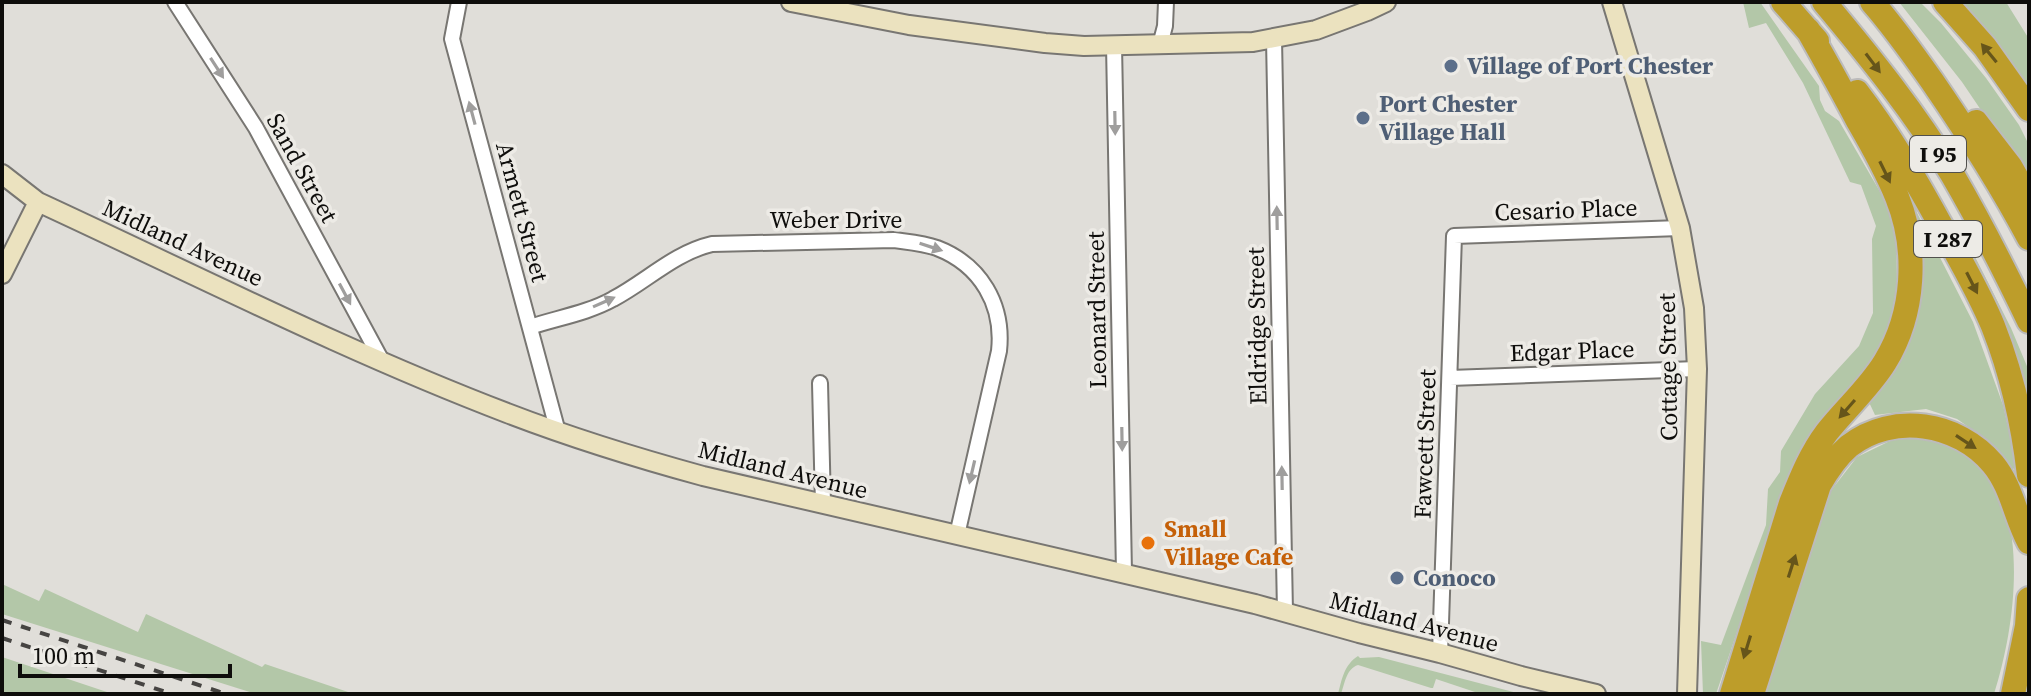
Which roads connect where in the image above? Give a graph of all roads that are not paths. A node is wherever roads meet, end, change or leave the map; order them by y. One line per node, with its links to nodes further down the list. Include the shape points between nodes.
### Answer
1 (175, 2): 26 (street, Sand Street, one-way to 26, via 256,128)
2 (459, 2): 25 (street, Armett Street, one-way to 2, via 452,39)
3 (791, 2): 13 (street, via 928,28 1045,43)
4 (1166, 2): 14 (street)
5 (1386, 2): 12 (street, via 1316,30)
6 (1612, 2): 20 (street, Cottage Street)
7 (1783, 2): 11 (highway, I 287)
8 (1824, 2): 24 (highway, I 95, one-way to 24, via 1951,173)
9 (1872, 2): 15 (highway, I 95)
10 (1945, 2): 16 (highway, one-way to 10)
11 (1808, 30): 31 (highway, I 287, one-way to 31, via 1893,142 1982,302 2013,385); 41 (highway, one-way to 41, via 1898,198 1908,237 1908,295 1899,334 1884,364 1826,433 1800,481)
12 (1274, 39): 14 (street); 37 (street, Eldridge Street, one-way to 12)
13 (1114, 45): 14 (street); 35 (street, Leonard Street, one-way to 35)
14 (1160, 45)
15 (1915, 58): 18 (highway, via 1988,136); 22 (highway, I 95, via 2006,193)
16 (2029, 109)
17 (2, 174): 19 (street, Midland Avenue)
18 (2029, 199)
19 (38, 202): 23 (street); 26 (street, Midland Avenue)
20 (1680, 228): 21 (street, Cesario Place); 27 (street, Cottage Street, via 1694,308)
21 (1454, 236): 28 (street, Fawcett Street)
22 (2029, 238)
23 (2, 274)
24 (2029, 321)
25 (530, 327): 30 (street, Armett Street); 33 (street, Weber Drive, one-way to 33, via 613,299 681,255 712,244 894,240 951,255 986,287 1001,335)
26 (382, 361): 30 (street, Midland Avenue)
27 (1697, 369): 28 (street, Edgar Place); 40 (street, Cottage Street)
28 (1450, 378): 38 (street, Fawcett Street)
29 (820, 383): 32 (street)
30 (558, 432): 32 (street, Midland Avenue)
31 (2029, 475)
32 (823, 505): 33 (street, Midland Avenue)
33 (957, 535): 35 (street, Midland Avenue)
34 (2029, 542): 42 (highway, one-way to 34, via 1819,485 1849,446 1905,425 1955,434 1982,453 2001,476)
35 (1124, 573): 37 (street, Midland Avenue)
36 (2029, 599): 43 (highway)
37 (1285, 612): 38 (street, Midland Avenue)
38 (1440, 653): 39 (street, Midland Avenue)
39 (1596, 694)
40 (1687, 694)
41 (1732, 694)
42 (1752, 694)
43 (2013, 694)

